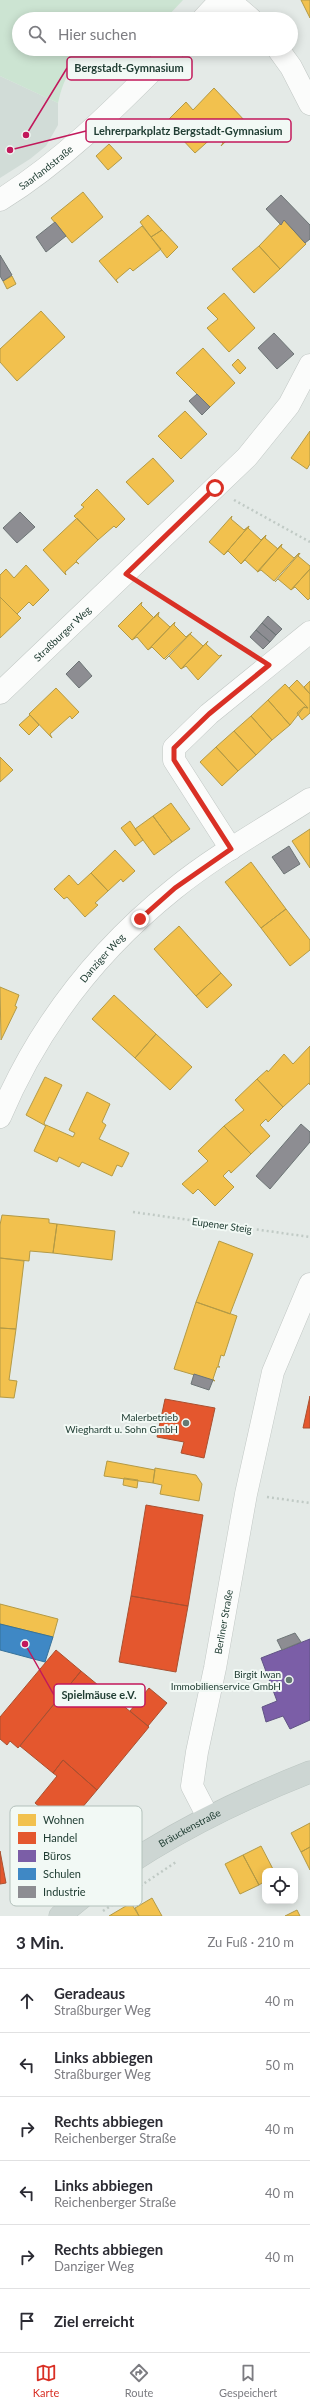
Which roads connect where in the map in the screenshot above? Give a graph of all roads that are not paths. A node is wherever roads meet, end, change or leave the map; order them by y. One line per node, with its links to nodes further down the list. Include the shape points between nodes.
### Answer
1 (210, 12): 2 (street, via 223,2)
2 (243, 12)
3 (167, 56): 6 (street, Saarlandstraße, via 109,114 59,158 25,185)
4 (283, 56): 5 (street)
5 (310, 104)
6 (0, 200)
7 (310, 365): 9 (street, Straßburger Weg, via 289,405 269,432 215,488)
8 (310, 632): 11 (street, via 209,714 174,748 174,760)
9 (0, 693)
10 (310, 799): 11 (street, Danziger Weg)
11 (231, 849): 12 (street, Danziger Weg, via 175,888 106,951 48,1026 26,1062)
12 (0, 1117)
13 (310, 1284): 15 (street, Berliner Straße, via 273,1372 246,1494 216,1668 192,1786)
14 (310, 1772): 15 (main road, Bräuckenstraße)
15 (208, 1817): 16 (main road, Bräuckenstraße)
16 (142, 1857)
17 (71, 1906): 18 (main road, Bräuckenstraße)
18 (60, 1916)

